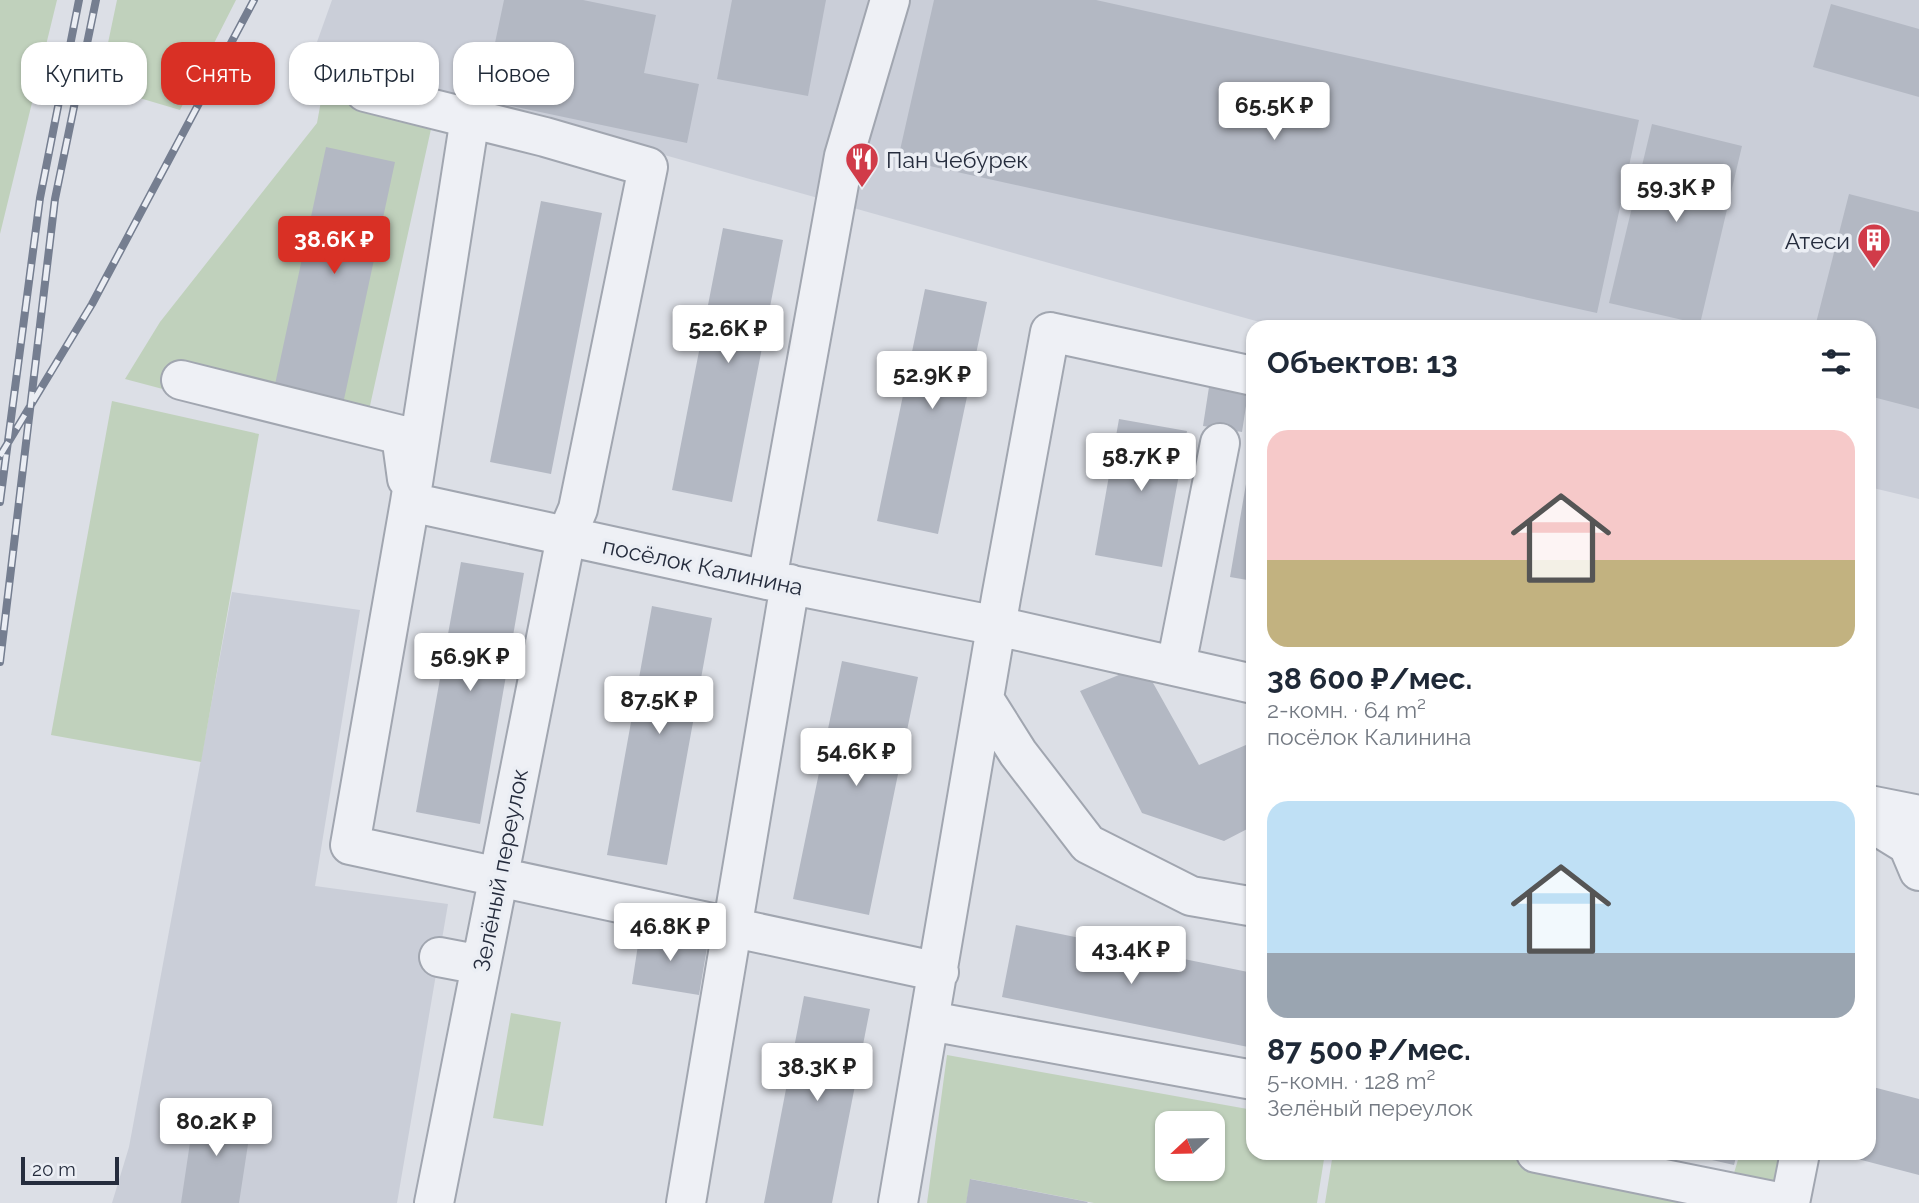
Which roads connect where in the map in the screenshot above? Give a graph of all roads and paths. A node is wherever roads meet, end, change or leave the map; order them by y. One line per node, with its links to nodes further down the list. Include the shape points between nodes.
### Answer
1 (890, 0): 9 (street, via 844,156)
2 (418, 105): 3 (street)
3 (470, 118): 7 (street); 8 (street, Зелёный переулок, via 648,167 578,509)
4 (1246, 374): 10 (street, via 1050,332)
5 (181, 380): 7 (street, via 401,435)
6 (1220, 443): 11 (street)
7 (410, 502): 8 (street, посёлок Калинина); 18 (street, via 350,845)
8 (566, 537): 9 (street, посёлок Калинина); 18 (street, Зелёный переулок)
9 (779, 582): 10 (street, посёлок Калинина); 20 (street)
10 (997, 626): 11 (street, посёлок Калинина); 13 (street)
11 (1176, 666): 12 (street, посёлок Калинина)
12 (1246, 682)
13 (984, 699): 19 (street, via 1018,753 1088,844 1191,896); 23 (street)
14 (1876, 806): 15 (street)
15 (1919, 815)
16 (1876, 825): 17 (street, via 1909,845)
17 (1919, 871)
18 (499, 878): 20 (street); 22 (street, Зелёный переулок)
19 (1246, 905)
20 (732, 928): 23 (street); 30 (street)
21 (439, 957): 22 (street)
22 (481, 965): 29 (street, Зелёный переулок)
23 (939, 972): 24 (street)
24 (930, 1021): 25 (street); 31 (street)
25 (1246, 1079)
26 (1565, 1160): 28 (street)
27 (1799, 1160): 33 (street)
28 (1717, 1197): 32 (street)
29 (434, 1203)
30 (686, 1203)
31 (898, 1203)
32 (1783, 1203)
33 (1790, 1203)

